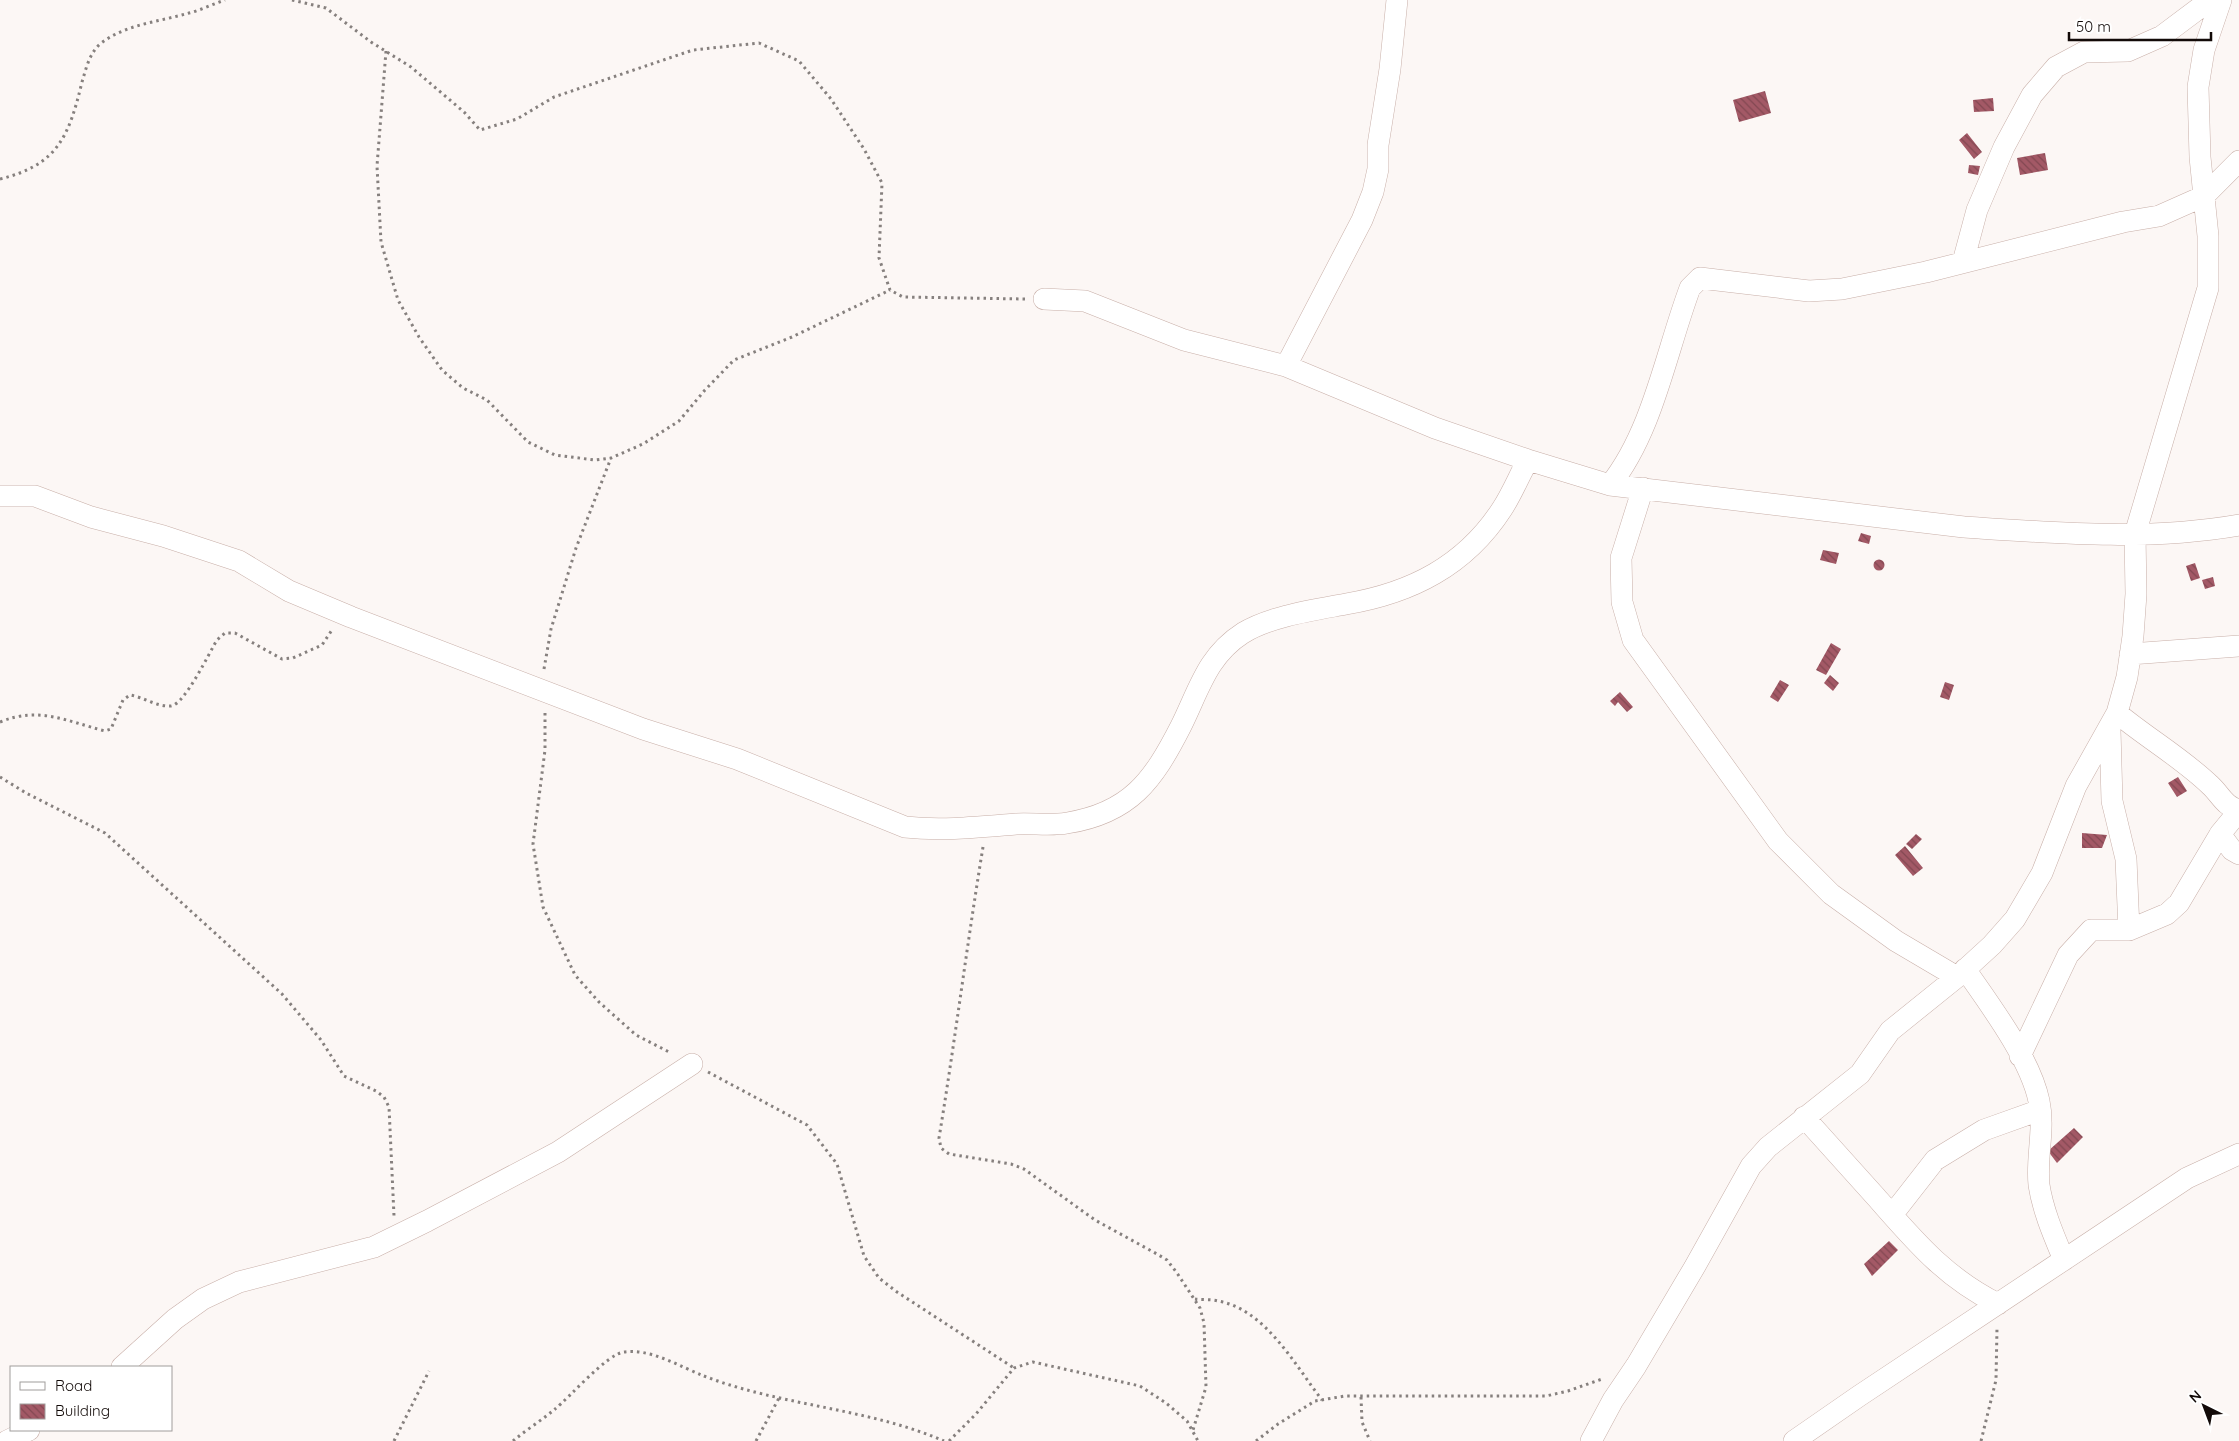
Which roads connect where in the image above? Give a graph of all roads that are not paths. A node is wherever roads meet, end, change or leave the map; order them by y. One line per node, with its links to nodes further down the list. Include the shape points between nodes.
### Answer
1 (1397, 0): 8 (street, via 1373,192 1362,220)
2 (2210, 0): 6 (street, via 2162,36 2128,51 2084,52 2056,67 2032,96 2004,147 1977,210)
3 (2221, 0): 5 (street, via 2204,50 2198,87)
4 (2239, 161): 5 (street)
5 (2204, 196): 6 (street, via 2159,216); 14 (street, via 2208,288)
6 (1962, 262): 10 (street, via 1842,289 1809,291 1700,278 1690,288 1653,400 1626,465)
7 (1044, 300): 8 (street, via 1085,302 1184,340)
8 (1286, 366): 9 (street, via 1435,428)
9 (1528, 460): 10 (street); 12 (street, via 1502,509 1484,532 1465,554 1433,576 1394,593 1307,611 1263,624 1228,644 1207,668 1180,727 1153,774 1133,798 1104,815 1065,824 928,829 906,827 737,759 643,729 350,617 281,587 239,561 91,517 35,496)
10 (1610, 485): 11 (street)
11 (1643, 488): 14 (street, via 1964,527); 22 (street, via 1621,558 1622,602 1633,640 1778,841 1831,894 1896,941)
12 (0, 496)
13 (2236, 529): 14 (street)
14 (2135, 534): 16 (street, via 2136,594)
15 (2239, 646): 16 (street)
16 (2130, 654): 17 (street)
17 (2113, 722): 18 (street, via 2192,770 2212,786 2226,804); 21 (street, via 2112,801 2126,859); 22 (street, via 2076,786 2042,873 2028,899 2009,926)
18 (2239, 811): 19 (street)
19 (2220, 834): 20 (street); 21 (street, via 2180,903 2167,914)
20 (2239, 854)
21 (2129, 930): 23 (street, via 2091,930 2078,942 2064,962)
22 (1961, 973): 23 (street); 26 (street, via 1890,1031 1860,1074)
23 (2020, 1056): 25 (street, via 2033,1082)
24 (692, 1064): 31 (street, via 558,1152 374,1247 279,1270 230,1286 203,1299 175,1319)
25 (2040, 1110): 28 (street, via 1984,1130 1935,1160); 29 (street, via 2039,1184)
26 (1804, 1117): 28 (street); 34 (street, via 1751,1166)
27 (2239, 1154): 29 (street, via 2188,1178)
28 (1892, 1215): 30 (street, via 1950,1276)
29 (2064, 1260): 30 (street)
30 (1998, 1304): 35 (street)
31 (123, 1366)
32 (27, 1431): 33 (street)
33 (7, 1441)
34 (1591, 1441)
35 (1794, 1441)

